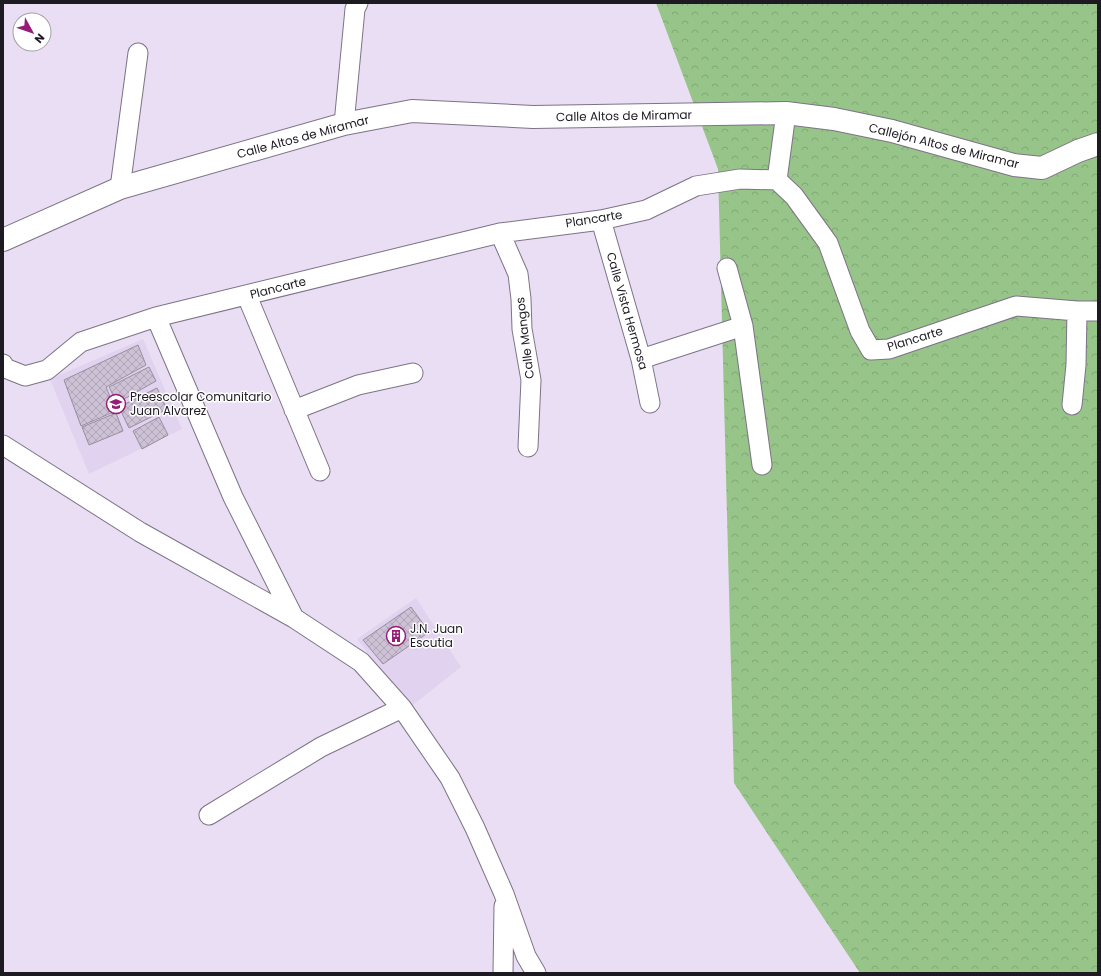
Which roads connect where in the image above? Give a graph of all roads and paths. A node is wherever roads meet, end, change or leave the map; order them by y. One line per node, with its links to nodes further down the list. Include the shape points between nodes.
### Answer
1 (358, 3): 4 (street, via 355,9)
2 (138, 53): 7 (street)
3 (786, 113): 4 (street, Calle Altos de Miramar, via 533,117 412,111); 5 (street, Callejón Altos de Miramar, via 834,119 892,131 1014,165 1042,168); 6 (street)
4 (344, 124): 7 (street, Calle Altos de Miramar)
5 (1098, 144)
6 (777, 180): 8 (street, Plancarte, via 740,180 696,186 646,210); 13 (street, Plancarte, via 794,196 828,243 860,331 871,350 889,350 1016,306)
7 (120, 188): 10 (street, Calle Altos de Miramar)
8 (601, 220): 9 (street, Plancarte); 17 (street, Calle Vista Hermosa)
9 (500, 233): 12 (street, Plancarte); 24 (street, Calle Mangos, via 518,274 522,329 531,380)
10 (3, 240)
11 (727, 268): 16 (street)
12 (247, 296): 15 (street, Plancarte); 22 (street)
13 (1077, 311): 14 (street, Plancarte); 21 (street)
14 (1098, 311)
15 (156, 318): 18 (street, Plancarte, via 81,342 47,370 25,376 5,368); 27 (street, via 233,497)
16 (743, 326): 17 (street); 25 (street)
17 (641, 359): 20 (street, Calle Vista Hermosa)
18 (3, 364)
19 (413, 373): 22 (street, via 358,385)
20 (650, 403)
21 (1072, 405)
22 (294, 410): 26 (street)
23 (3, 445): 27 (street, via 140,532)
24 (528, 447)
25 (762, 465)
26 (320, 472)
27 (294, 618): 28 (street, via 361,662)
28 (402, 708): 29 (street, via 322,747); 30 (street, via 450,778)
29 (209, 815)
30 (504, 894): 31 (street); 32 (street)
31 (526, 965): 33 (street)
32 (504, 973)
33 (536, 973)

